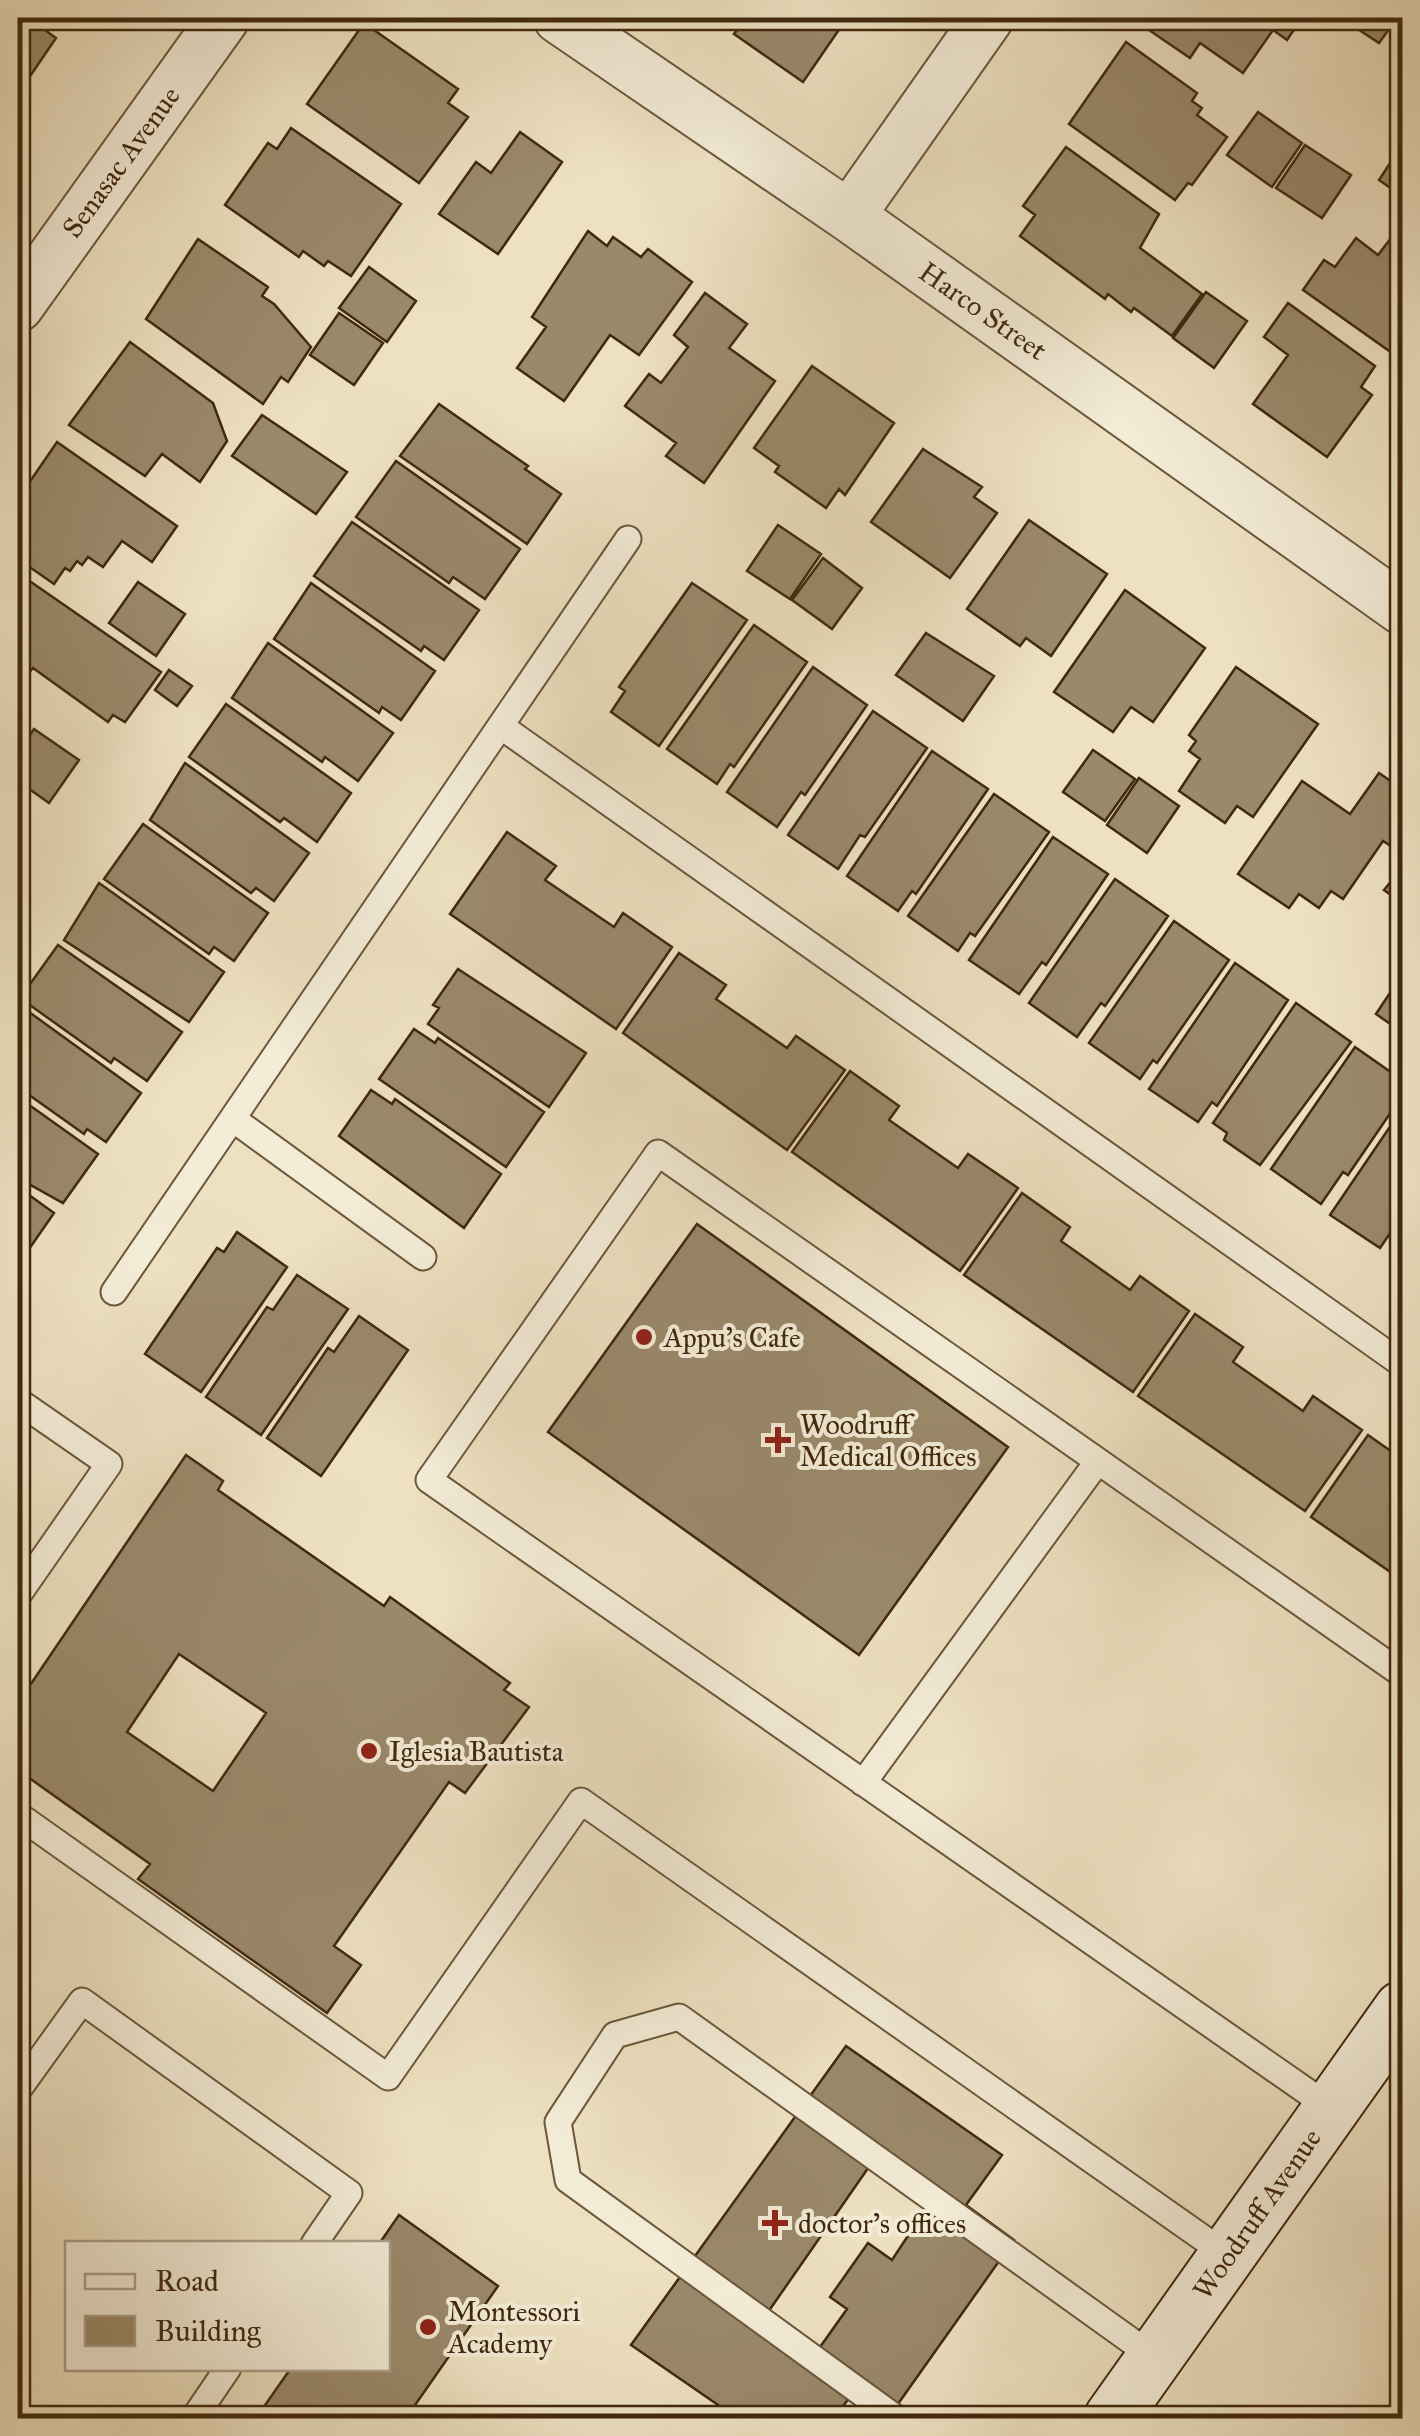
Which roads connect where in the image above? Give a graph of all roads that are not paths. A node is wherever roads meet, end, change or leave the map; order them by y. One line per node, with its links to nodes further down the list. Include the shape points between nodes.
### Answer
1 (224, 18): 5 (street, Senasac Avenue)
2 (559, 18): 4 (street, Harco Street)
3 (988, 18): 4 (street)
4 (849, 216): 7 (street, Harco Street)
5 (18, 306)
6 (628, 539): 8 (lane)
7 (1396, 589)
8 (502, 727): 9 (lane); 12 (lane)
9 (232, 1119): 10 (lane); 11 (lane)
10 (423, 1257)
11 (114, 1292)
12 (1402, 1364)
13 (18, 1401): 15 (lane, via 109,1464)
14 (1098, 1461): 16 (lane); 17 (lane); 17 (lane, via 658,1153 430,1480)
15 (18, 1595)
16 (1402, 1674)
17 (862, 1783): 21 (lane)
18 (18, 1814): 23 (lane, via 388,2077 581,1800)
19 (1402, 2009): 21 (main road, Woodruff Avenue)
20 (18, 2090): 22 (lane, via 82,2001 349,2193)
21 (1332, 2108): 23 (main road, Woodruff Avenue)
22 (316, 2241)
23 (1228, 2255): 24 (main road, Woodruff Avenue)
24 (1155, 2358): 27 (lane, via 679,2017 616,2035 558,2122 568,2180); 28 (main road, Woodruff Avenue)
25 (226, 2371): 26 (lane)
26 (194, 2418)
27 (896, 2418)
28 (1112, 2418)

